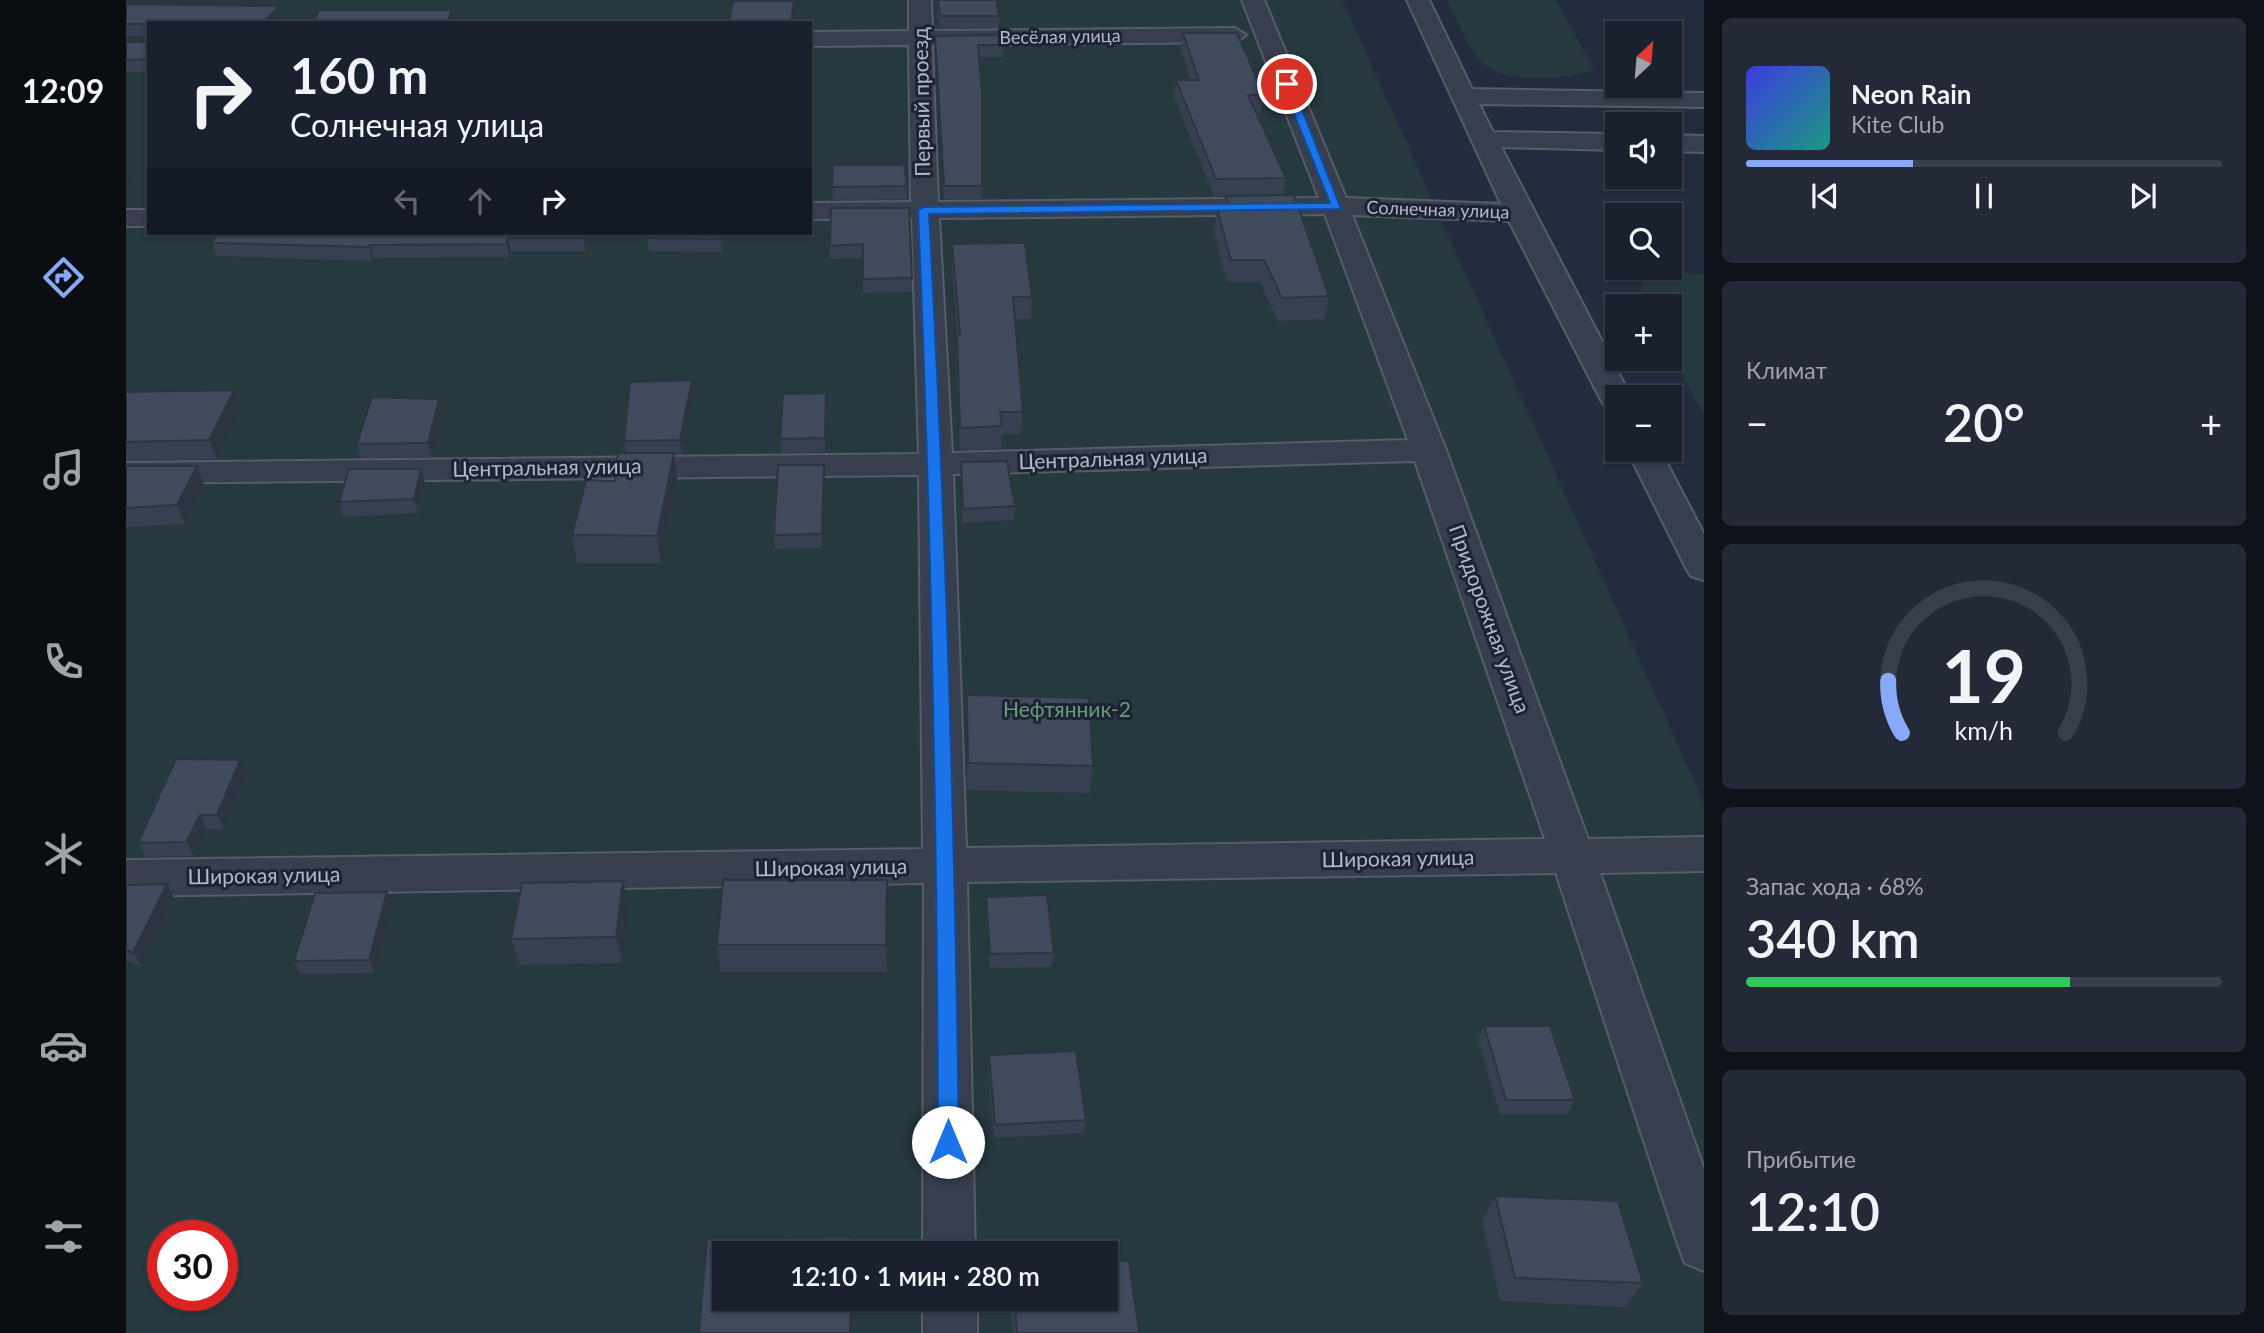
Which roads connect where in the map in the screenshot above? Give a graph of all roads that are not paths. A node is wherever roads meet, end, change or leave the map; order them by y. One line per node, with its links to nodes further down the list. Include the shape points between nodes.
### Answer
1 (920, 0): 5 (street, Первый проезд)
2 (1253, 0): 4 (street, Придорожная улица)
3 (1418, 0): 7 (street)
4 (1267, 35): 5 (street, Весёлая улица); 13 (street, Придорожная улица)
5 (920, 38): 6 (street, Весёлая улица); 14 (street, Первый проезд)
6 (812, 39)
7 (1464, 96): 8 (street); 9 (street)
8 (1704, 100)
9 (1484, 139): 10 (street); 16 (street)
10 (1605, 142)
11 (1682, 143): 12 (street)
12 (1704, 144)
13 (1337, 206): 14 (street, Солнечная улица); 16 (street, Солнечная улица); 20 (street, Придорожная улица)
14 (924, 210): 15 (street, Солнечная улица); 22 (street, Первый проезд)
15 (812, 211)
16 (1519, 213): 19 (street)
17 (126, 218): 18 (street)
18 (147, 218)
19 (1609, 385)
20 (1429, 450): 22 (street, Центральная улица); 26 (street, Придорожная улица)
21 (1649, 462): 24 (street)
22 (936, 464): 23 (street, Центральная улица); 27 (street, Первый проезд)
23 (126, 473)
24 (1704, 568)
25 (1704, 854): 26 (street, Широкая улица)
26 (1574, 857): 27 (street, Широкая улица); 30 (street, Придорожная улица)
27 (946, 866): 28 (street, Широкая улица); 29 (street, Первый проезд)
28 (126, 878)
29 (949, 1241)
30 (1704, 1245)
31 (950, 1311): 32 (street)
32 (950, 1333)

